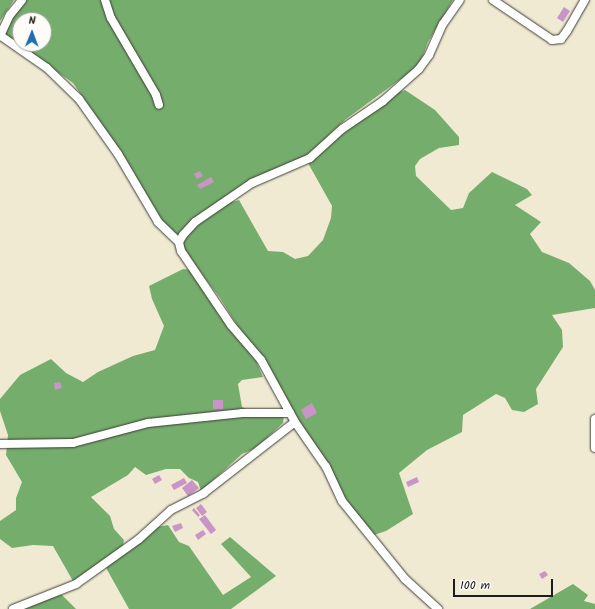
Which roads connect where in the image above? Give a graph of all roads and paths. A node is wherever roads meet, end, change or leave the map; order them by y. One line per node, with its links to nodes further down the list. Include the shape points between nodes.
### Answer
1 (22, 0): 6 (street, via 10,15)
2 (105, 0): 7 (street, via 111,18 156,95)
3 (460, 0): 8 (street, via 443,24 429,56 419,69 383,100 342,129 310,158 252,183 195,222)
4 (493, 0): 5 (street, via 552,40 561,39 568,31)
5 (585, 0)
6 (0, 36): 8 (street, via 47,68 79,99 118,154 158,222)
7 (159, 105)
8 (179, 242): 9 (street, via 181,251 231,325 261,360)
9 (290, 413): 11 (street); 12 (street, via 242,413 148,423 73,443)
10 (595, 419): 13 (street)
11 (296, 422): 14 (street, via 204,493 171,510 139,539 76,584); 15 (street, via 326,467 342,501 375,545 405,579)
12 (0, 444)
13 (595, 448)
14 (13, 609)
15 (438, 609)

